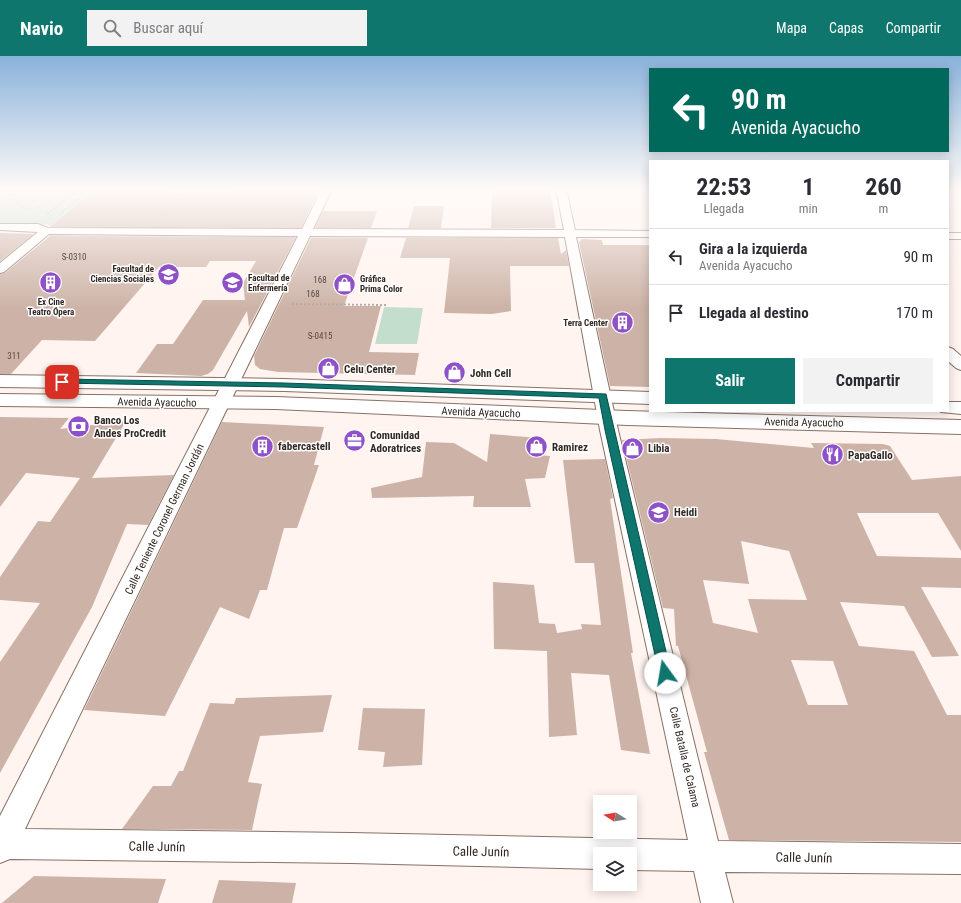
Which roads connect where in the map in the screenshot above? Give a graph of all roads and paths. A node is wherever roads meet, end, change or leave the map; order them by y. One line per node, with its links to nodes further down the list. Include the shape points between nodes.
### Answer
1 (41, 229): 5 (street)
2 (152, 229): 6 (path)
3 (309, 229): 7 (street, Calle Teniente Coronel German Jordán)
4 (570, 229): 8 (street, Calle Batalla de Calama)
5 (46, 231): 6 (street); 12 (street)
6 (150, 231): 7 (street)
7 (307, 232): 8 (street); 13 (street, Calle Teniente Coronel German Jordán)
8 (571, 233): 9 (street); 21 (street, Calle Batalla de Calama)
9 (649, 234)
10 (949, 236): 11 (street)
11 (961, 236)
12 (0, 269)
13 (271, 304): 14 (path); 18 (street, Calle Teniente Coronel German Jordán)
14 (387, 305)
15 (949, 353): 16 (street)
16 (961, 365)
17 (0, 381): 18 (main road, Avenida Ayacucho)
18 (227, 393): 20 (main road, Avenida Ayacucho); 21 (main road, Avenida Ayacucho); 27 (street, Calle Teniente Coronel German Jordán)
19 (649, 398): 21 (main road, Avenida Ayacucho)
20 (0, 400)
21 (605, 406): 22 (main road, Avenida Ayacucho); 28 (street, Calle Batalla de Calama)
22 (649, 408)
23 (949, 408): 24 (main road)
24 (961, 408)
25 (712, 412): 26 (main road, Avenida Ayacucho)
26 (961, 426)
27 (1, 846): 28 (street, Calle Junín, via 351,848)
28 (707, 856): 29 (street, Calle Junín); 30 (street, Calle Batalla de Calama)
29 (961, 859)
30 (718, 903)

